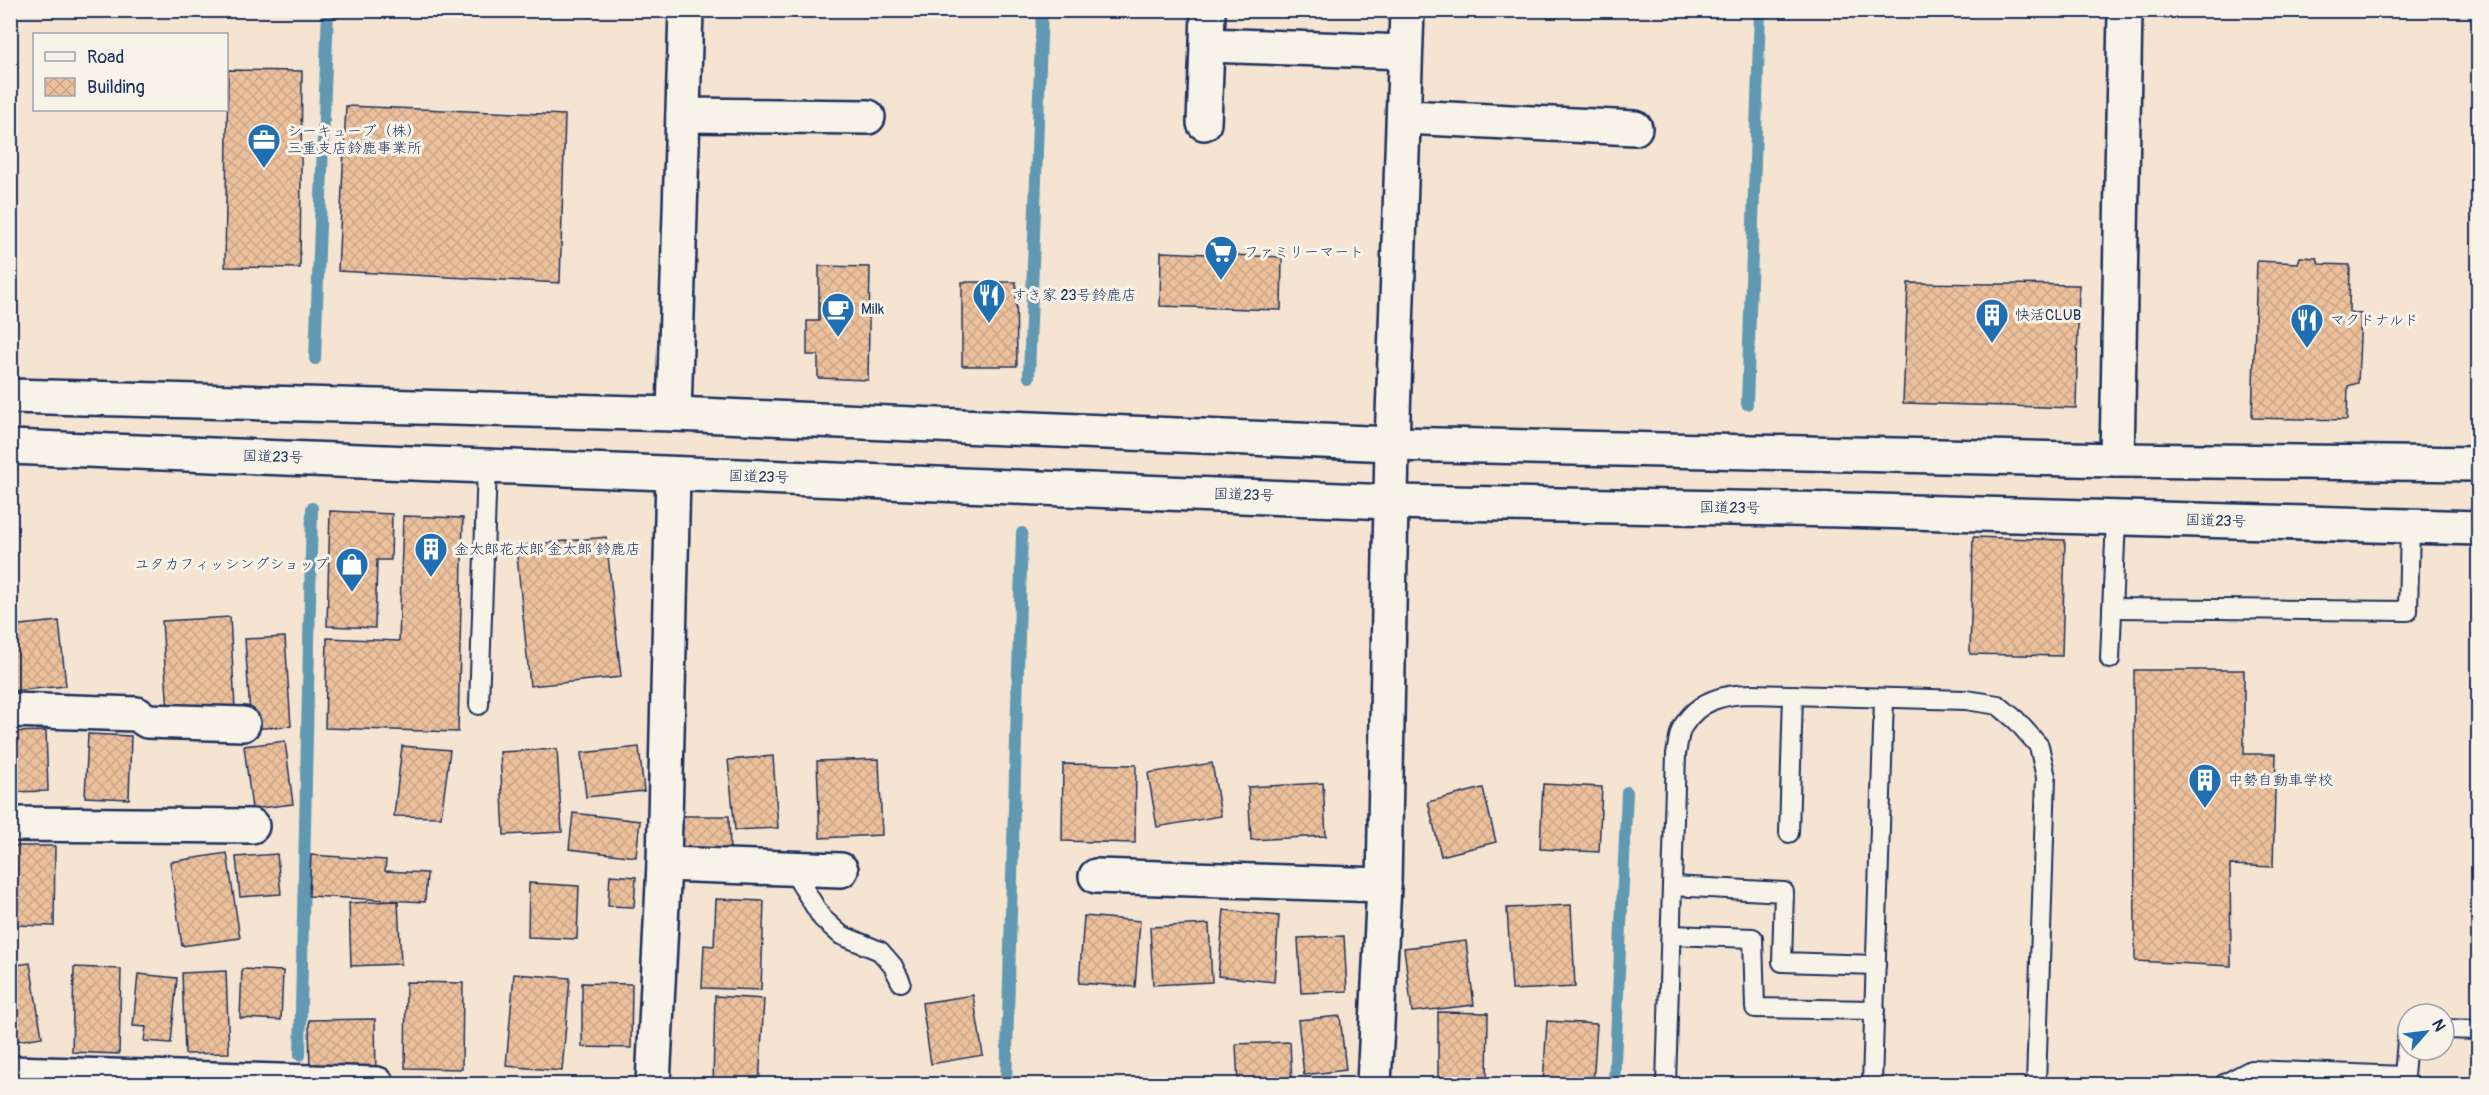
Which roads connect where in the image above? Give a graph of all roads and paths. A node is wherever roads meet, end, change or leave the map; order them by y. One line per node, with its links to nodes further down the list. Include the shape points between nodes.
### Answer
1 (686, 10): 7 (main road)
2 (1208, 10): 5 (main road)
3 (1407, 10): 6 (main road)
4 (2125, 10): 16 (main road)
5 (1207, 45): 6 (main road); 10 (main road)
6 (1405, 52): 9 (main road)
7 (683, 115): 8 (main road); 13 (main road)
8 (868, 117)
9 (1405, 117): 11 (main road); 14 (main road)
10 (1204, 123)
11 (1635, 128)
12 (10, 396): 13 (main road)
13 (674, 414): 14 (main road)
14 (1392, 444): 16 (main road); 20 (main road)
15 (10, 447): 18 (main road, 国道23号)
16 (2117, 460): 17 (main road)
17 (2478, 464)
18 (488, 466): 19 (main road, 国道23号); 28 (lane)
19 (673, 474): 20 (main road, 国道23号); 34 (main road)
20 (1390, 502): 21 (main road, 国道23号); 38 (main road)
21 (2116, 518): 22 (main road, 国道23号); 24 (lane)
22 (2410, 526): 23 (main road, 国道23号); 24 (lane, via 2408,611)
23 (2478, 528)
24 (2112, 608): 25 (lane)
25 (2109, 659)
26 (1792, 694): 27 (lane); 33 (lane); 39 (lane, via 1726,694 1704,704 1682,727 1676,754)
27 (1884, 698): 41 (lane); 53 (lane, via 1966,700 1998,705 2039,746 2046,777)
28 (479, 705)
29 (10, 710): 30 (main road, via 137,714 147,721)
30 (243, 724)
31 (10, 824): 32 (main road)
32 (252, 826)
33 (1789, 833)
34 (664, 864): 35 (main road); 49 (main road)
35 (791, 868): 36 (main road); 42 (lane, via 822,918 841,935 880,951)
36 (841, 870)
37 (1096, 876): 38 (main road)
38 (1383, 885): 50 (main road)
39 (1672, 886): 40 (lane); 41 (lane, via 1784,892 1782,962)
40 (1671, 935): 43 (lane, via 1753,938 1755,1008); 51 (lane)
41 (1876, 965): 43 (lane)
42 (902, 982)
43 (1875, 1010): 52 (lane)
44 (2456, 1029): 45 (lane)
45 (2478, 1030)
46 (2405, 1062): 54 (lane, via 2404,1076 2251,1070)
47 (10, 1073): 48 (main road)
48 (377, 1084)
49 (653, 1084)
50 (1374, 1084)
51 (1666, 1084)
52 (1872, 1084)
53 (2036, 1084)
54 (2224, 1084)

